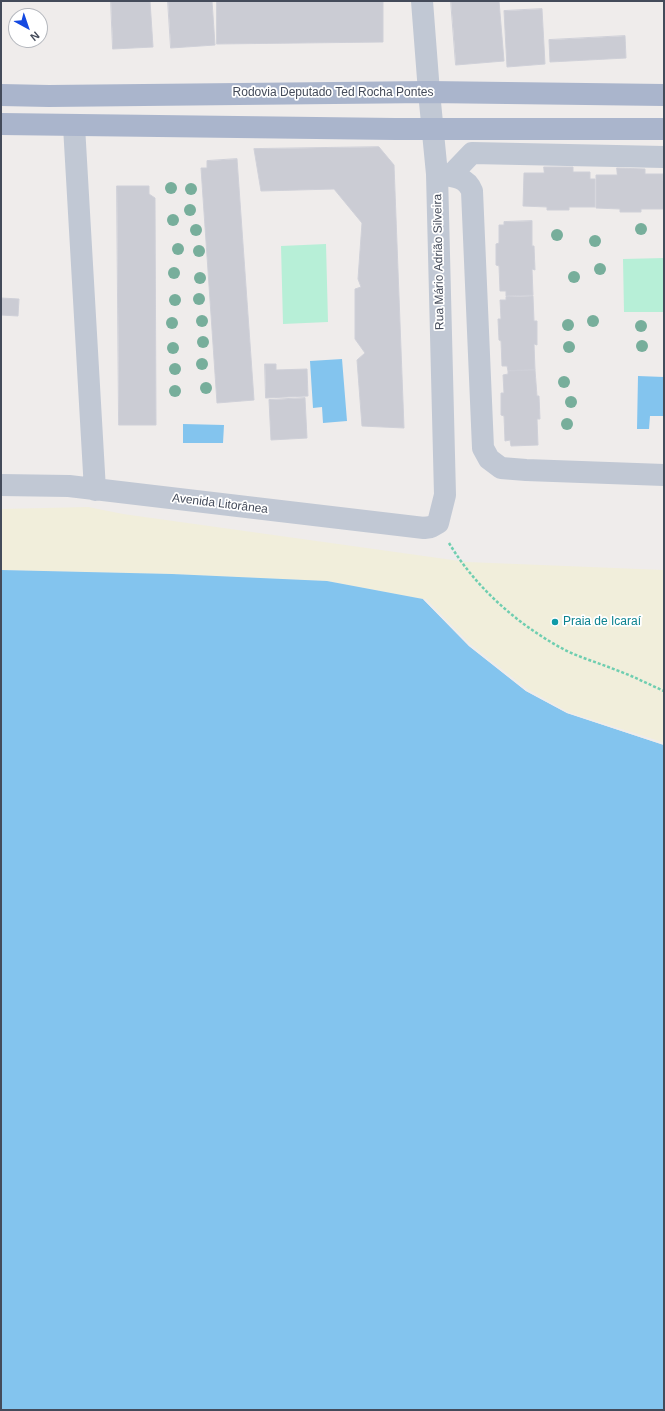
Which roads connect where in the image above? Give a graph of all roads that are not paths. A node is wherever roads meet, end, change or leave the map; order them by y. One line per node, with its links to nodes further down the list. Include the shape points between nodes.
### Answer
1 (422, 1): 2 (street, Rua Mário Adrião Silveira)
2 (429, 92): 3 (main road, Rodovia Deputado Ted Rocha Pontes); 4 (main road, Rodovia Deputado Ted Rocha Pontes); 7 (street, Rua Mário Adrião Silveira)
3 (1, 95)
4 (664, 95)
5 (1, 124): 6 (main road)
6 (74, 126): 7 (main road); 13 (street)
7 (433, 129): 8 (main road); 10 (street, Rua Mário Adrião Silveira)
8 (664, 129)
9 (664, 157): 10 (street, via 472,153)
10 (444, 175): 11 (street, via 467,182 473,197 483,448 489,459 501,468); 14 (street, Rua Mário Adrião Silveira, via 445,495)
11 (664, 475)
12 (1, 485): 13 (street, Avenida Litorânea, via 69,486)
13 (95, 490): 14 (street, Avenida Litorânea, via 424,528)
14 (438, 523)

